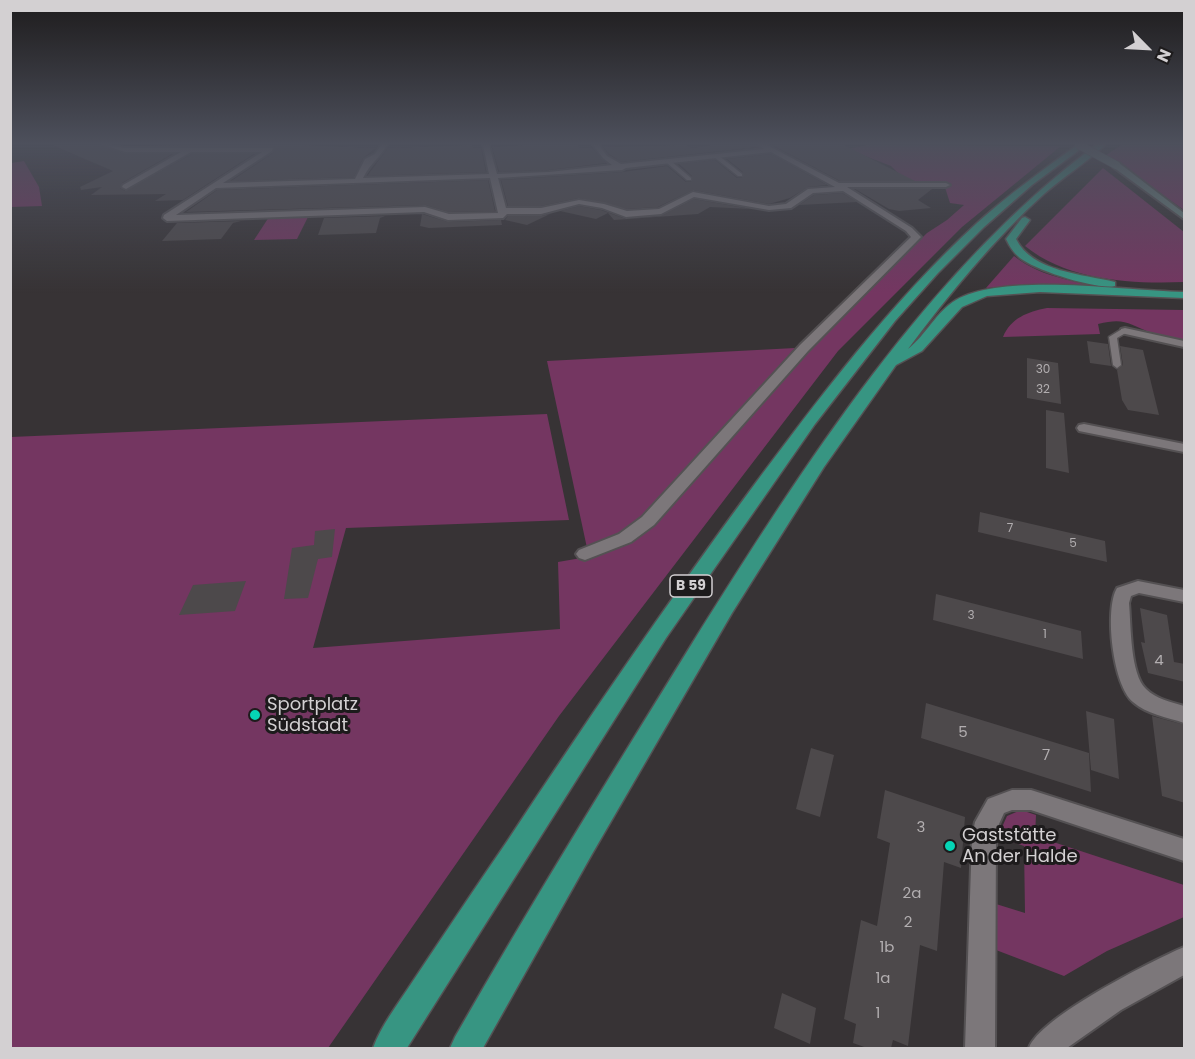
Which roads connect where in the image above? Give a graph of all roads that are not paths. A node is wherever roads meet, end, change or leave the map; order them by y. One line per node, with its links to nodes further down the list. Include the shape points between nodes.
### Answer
1 (204, 194): 11 (street, via 167,218 425,209 448,218)
2 (498, 194): 11 (street)
3 (692, 194): 11 (street, via 661,211 626,214 579,202 545,211)
4 (695, 194): 5 (street, via 769,208 788,206)
5 (806, 194)
6 (852, 194): 21 (street, via 913,231 914,239 804,348 648,521 626,538)
7 (1017, 194): 26 (highway, B 59, via 947,258 885,327 814,417 676,607)
8 (1040, 194): 17 (highway, B 59, via 971,263)
9 (1043, 194): 13 (highway, via 1041,205 1012,237 1013,245 1023,255 1049,268 1091,280 1142,288)
10 (1155, 194): 12 (main road, bridge)
11 (503, 213)
12 (1185, 217)
13 (1185, 288)
14 (1185, 295): 17 (highway, via 1032,290 987,293 957,305 920,346)
15 (1125, 332): 16 (street); 18 (lane, via 1113,337)
16 (1185, 344)
17 (889, 364): 27 (highway, B 59, via 817,464 733,594)
18 (1117, 365)
19 (1084, 428): 20 (street)
20 (1185, 447)
21 (585, 554)
22 (1185, 596): 23 (street, via 1138,587 1123,592 1120,603 1133,689 1154,704)
23 (1185, 714)
24 (1185, 850): 28 (street, via 1040,802 1018,799 996,806 984,837)
25 (1185, 961): 29 (street, via 1108,1002)
26 (389, 1048)
27 (466, 1048)
28 (980, 1048)
29 (1044, 1048)

